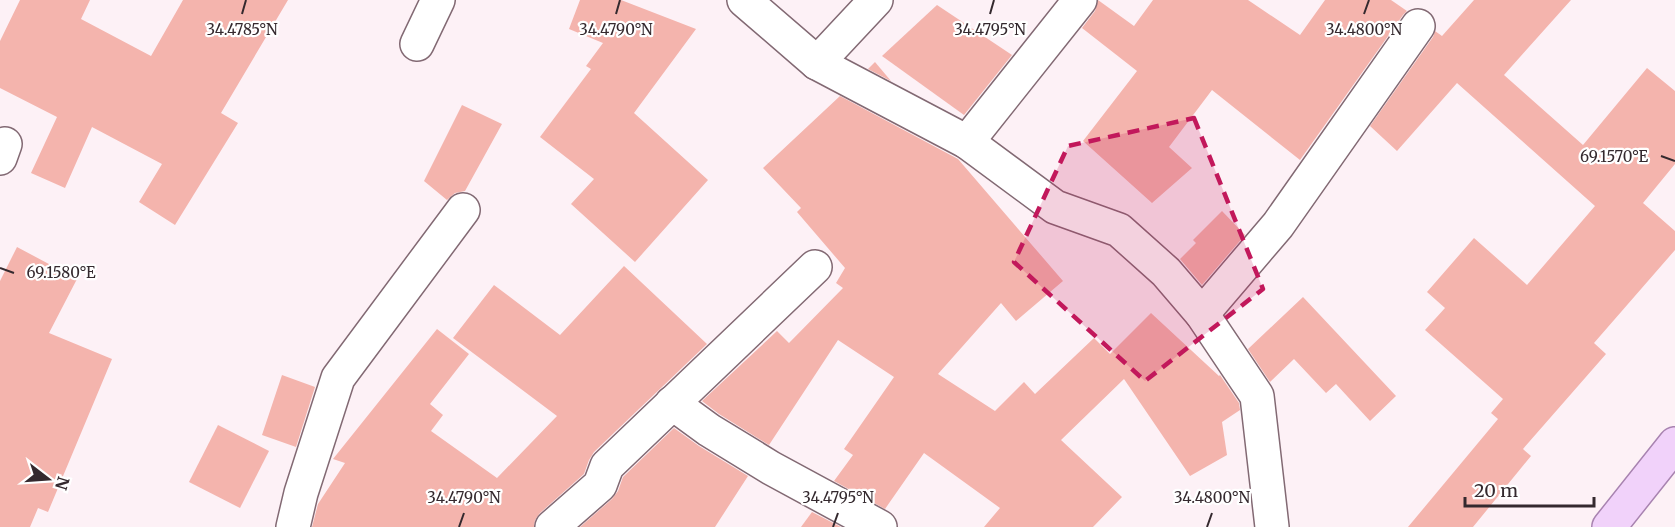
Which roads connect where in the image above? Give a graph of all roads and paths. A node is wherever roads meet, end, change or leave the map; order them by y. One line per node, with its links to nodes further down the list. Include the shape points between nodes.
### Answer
1 (438, 0): 6 (street)
2 (744, 0): 7 (street)
3 (876, 0): 7 (street)
4 (1080, 0): 8 (street)
5 (1418, 26): 11 (street, via 1278,225)
6 (417, 44)
7 (817, 63): 8 (street)
8 (967, 142): 11 (street, via 1055,207 1119,230 1166,272)
9 (463, 210): 14 (street, via 338,378)
10 (815, 267): 12 (street)
11 (1202, 314): 17 (street, via 1257,396)
12 (672, 403): 15 (street, via 608,466 600,485); 16 (street, via 771,468)
13 (1675, 444): 18 (main road)
14 (293, 527)
15 (552, 527)
16 (880, 527)
17 (1272, 527)
18 (1609, 527)

